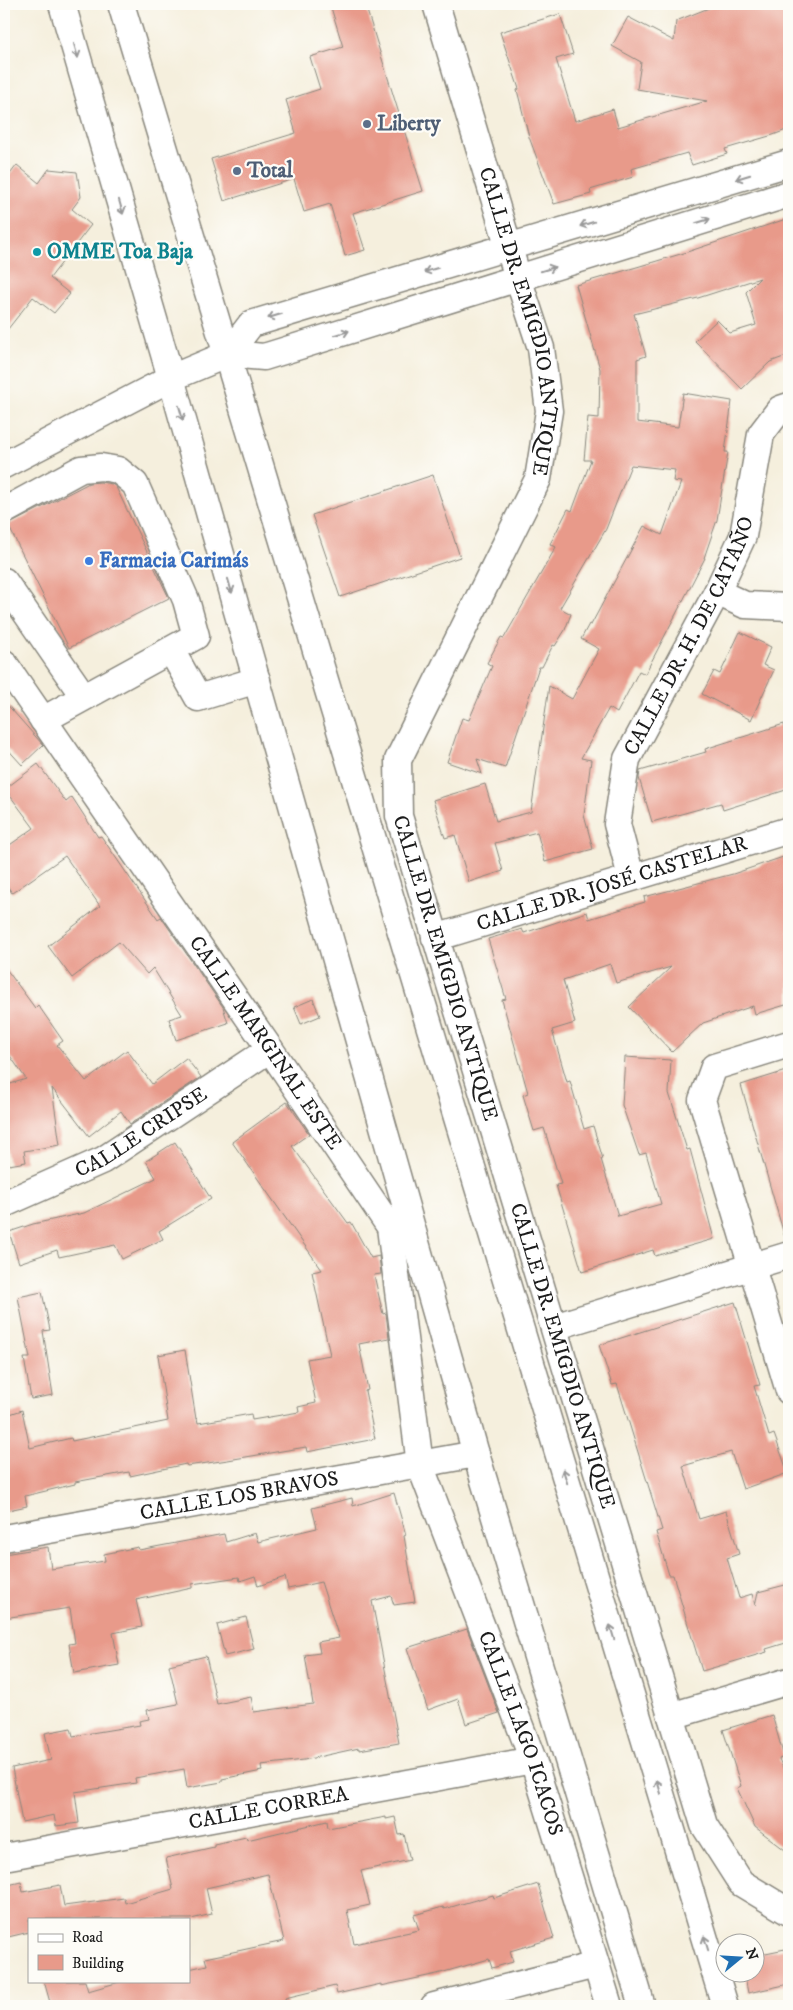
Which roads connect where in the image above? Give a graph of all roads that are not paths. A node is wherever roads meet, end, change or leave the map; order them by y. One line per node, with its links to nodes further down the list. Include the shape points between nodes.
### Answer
1 (62, 4): 9 (street, one-way to 9)
2 (121, 4): 8 (street)
3 (436, 4): 6 (street, CALLE DR. EMIGDIO ANTIQUE)
4 (789, 163): 6 (street, one-way to 6)
5 (789, 194): 7 (street, one-way to 5)
6 (508, 247): 7 (street, CALLE DR. EMIGDIO ANTIQUE); 8 (street, one-way to 8, via 251,324)
7 (518, 278): 8 (street, one-way to 7, via 264,357); 23 (street, CALLE DR. EMIGDIO ANTIQUE, via 541,348 549,411 538,479 398,760 399,816)
8 (228, 354): 9 (street); 43 (street, one-way to 8)
9 (171, 378): 11 (street); 18 (street, one-way to 18)
10 (789, 406): 14 (street, CALLE DR. H. DE CATAÑO, via 780,409 761,434 743,536)
11 (4, 465): 12 (street)
12 (14, 505): 16 (street, via 81,469 101,467 118,470 135,484 186,600 196,636)
13 (4, 580): 19 (street)
14 (717, 592): 15 (street, via 745,605); 22 (street, CALLE DR. H. DE CATAÑO, via 627,759 617,824)
15 (789, 607)
16 (171, 650): 18 (street, via 198,698); 19 (street)
17 (4, 663): 20 (street, CALLE MARGINAL ESTE)
18 (256, 680): 31 (street)
19 (84, 697): 20 (street)
20 (43, 720): 25 (street, CALLE MARGINAL ESTE)
21 (789, 830): 22 (street, CALLE DR. JOSÉ CASTELAR)
22 (631, 877): 23 (street, CALLE DR. JOSÉ CASTELAR)
23 (435, 938): 29 (street, CALLE DR. EMIGDIO ANTIQUE)
24 (789, 1044): 28 (street, via 714,1067 702,1100)
25 (270, 1049): 26 (street, CALLE CRIPSE, via 103,1160); 32 (street, CALLE MARGINAL ESTE, via 390,1227)
26 (4, 1204)
27 (789, 1255): 28 (street)
28 (751, 1266): 29 (street); 30 (street)
29 (554, 1327): 35 (street, CALLE DR. EMIGDIO ANTIQUE)
30 (789, 1391)
31 (476, 1454): 32 (street, CALLE LOS BRAVOS); 42 (street)
32 (420, 1465): 33 (street, CALLE LOS BRAVOS); 36 (street, CALLE LAGO ICACOS)
33 (4, 1538)
34 (789, 1680): 35 (street)
35 (671, 1716): 38 (street, CALLE DR. EMIGDIO ANTIQUE, via 704,1825 741,1883)
36 (533, 1760): 37 (street, CALLE CORREA); 39 (street, CALLE LAGO ICACOS)
37 (4, 1857)
38 (789, 1912)
39 (596, 1965): 40 (street); 41 (street, CALLE LAGO ICACOS)
40 (434, 2006)
41 (609, 2006)
42 (642, 2006)
43 (725, 2006)

